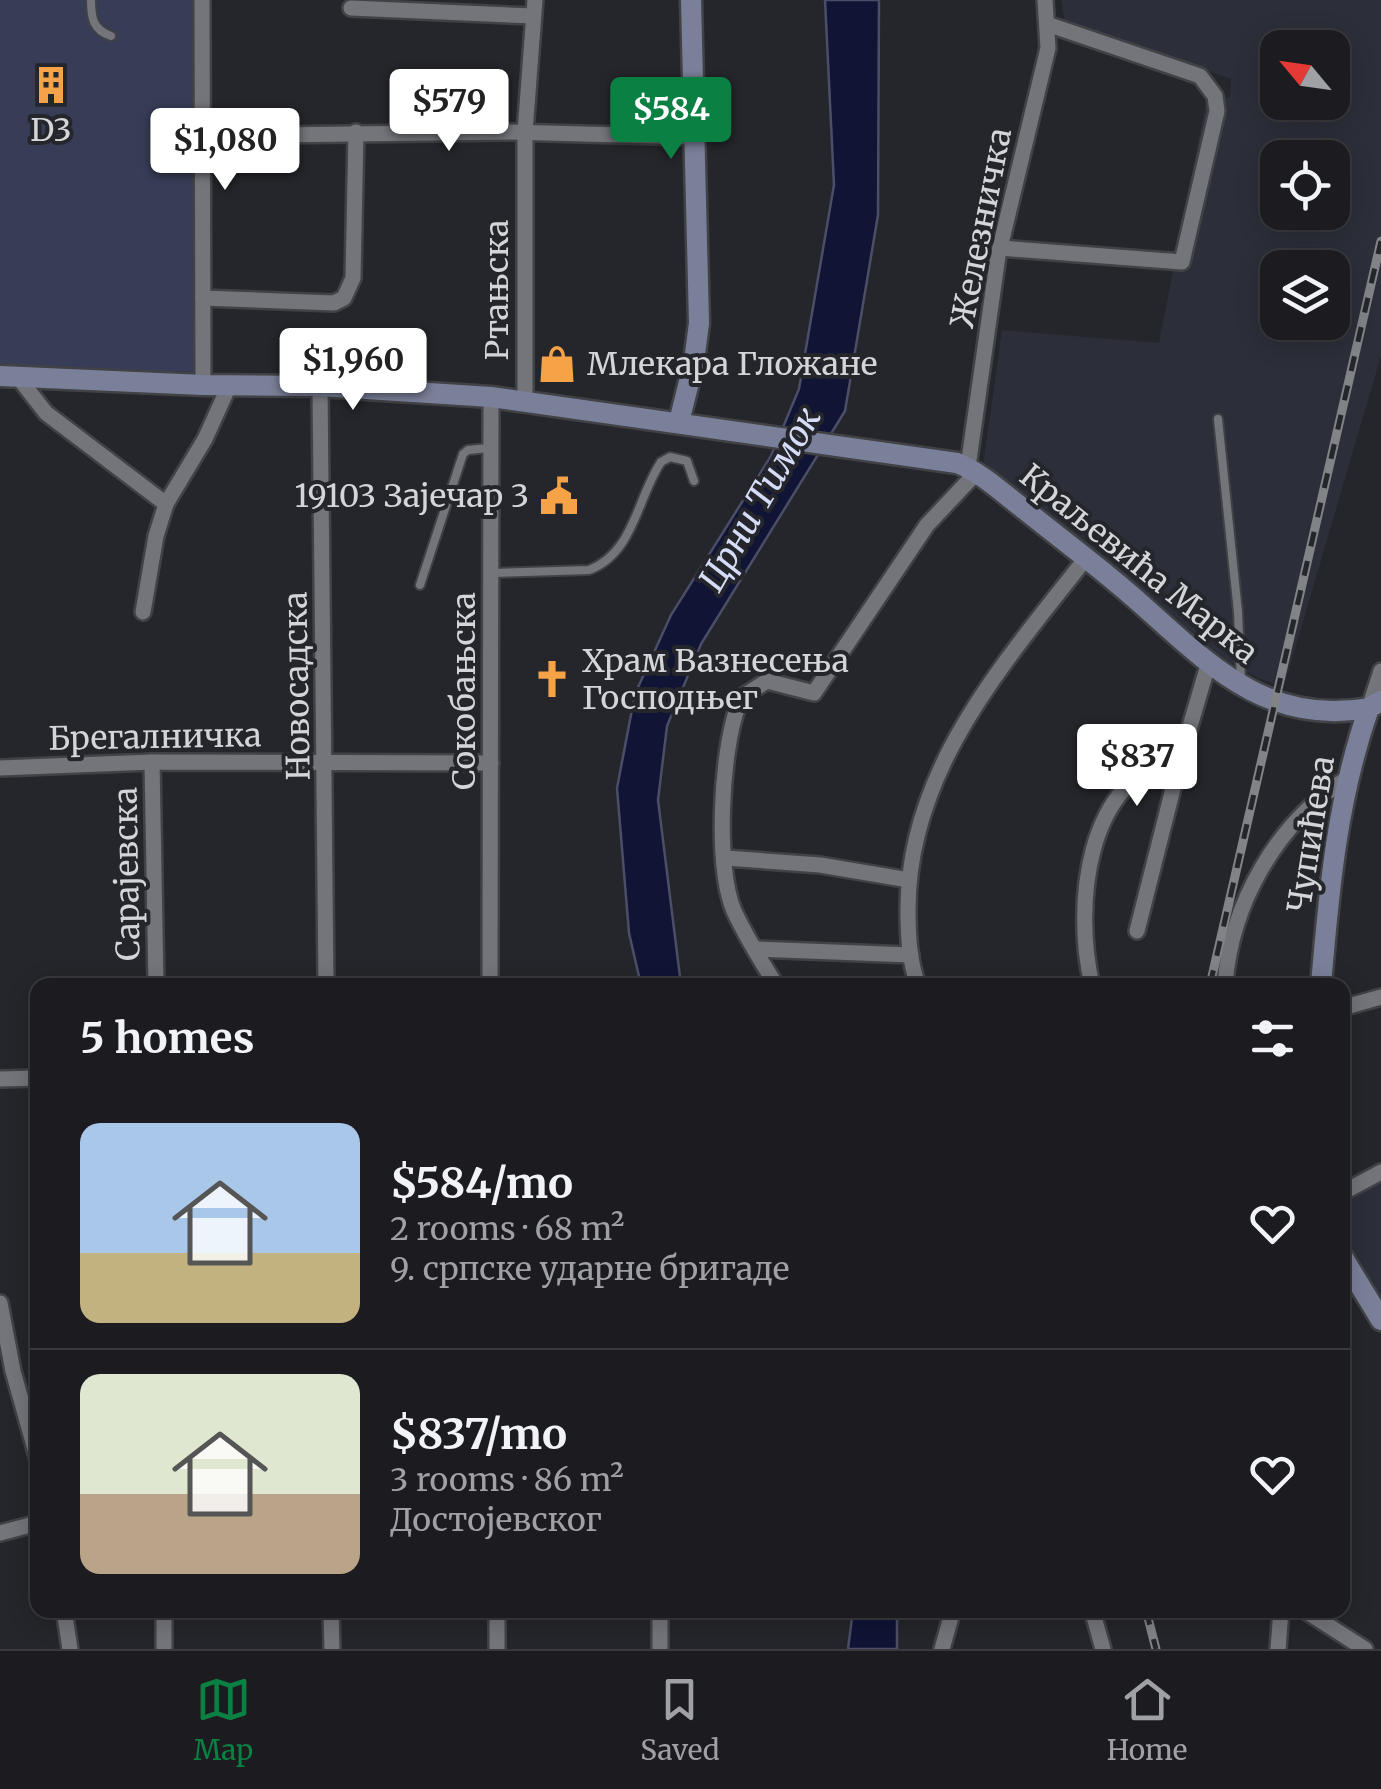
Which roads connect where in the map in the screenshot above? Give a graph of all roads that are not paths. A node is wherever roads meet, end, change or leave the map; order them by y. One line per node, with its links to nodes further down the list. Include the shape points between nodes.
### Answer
1 (91, 0): 8 (lane, via 92,22)
2 (202, 0): 11 (street)
3 (691, 0): 12 (street)
4 (1045, 0): 7 (street, Железничка)
5 (351, 8): 6 (street)
6 (534, 8): 10 (street, Ртањска)
7 (1047, 24): 13 (street, Железничка, via 1048,48); 13 (street, via 1200,76 1217,111 1182,262)
8 (112, 36)
9 (356, 132): 10 (street); 11 (street); 14 (street, via 353,278 344,298)
10 (525, 132): 12 (street); 20 (street, Ртањска)
11 (203, 136): 14 (street)
12 (695, 136): 22 (street, via 699,323)
13 (1000, 248): 24 (street, Железничка)
14 (203, 298): 16 (street)
15 (9, 377): 16 (street, Краљевића Марка); 26 (street, via 46,414)
16 (203, 386): 17 (street, Краљевића Марка)
17 (229, 386): 18 (street, Краљевића Марка); 26 (street)
18 (320, 386): 19 (street, Краљевића Марка); 37 (street, Новосадска)
19 (491, 397): 20 (street, Краљевића Марка); 23 (street, Сокобањска)
20 (525, 400): 22 (street, Краљевића Марка)
21 (1218, 419): 33 (lane)
22 (680, 422): 24 (street, Краљевића Марка, via 944,460)
23 (491, 448): 28 (street, Сокобањска); 29 (lane, via 463,454)
24 (972, 470): 27 (street, Краљевића Марка); 41 (street, via 926,525 814,692 767,680 738,706 721,784)
25 (694, 482): 28 (lane, via 687,461 662,462 624,543 600,566)
26 (166, 504): 30 (street)
27 (1086, 558): 31 (street, Краљевића Марка); 42 (street, via 965,721 923,814)
28 (492, 573): 38 (street, Сокобањска)
29 (420, 584)
30 (143, 612)
31 (1208, 664): 33 (street, Краљевића Марка); 35 (street)
32 (1381, 670): 34 (street)
33 (1242, 686): 34 (street, Краљевића Марка, via 1314,710)
34 (1375, 704): 40 (street, Чупићева)
35 (1180, 758): 43 (street); 51 (street, via 1158,763 1131,782 1102,828 1084,905)
36 (152, 762): 37 (street, Брегалничка); 39 (street, Брегалничка); 46 (street, Сарајевска)
37 (326, 763): 38 (street, Брегалничка); 47 (street, Новосадска)
38 (491, 763): 48 (street, Сокобањска)
39 (0, 768)
40 (1346, 779): 52 (street, via 1322,794 1264,860 1241,913); 53 (street, Чупићева)
41 (726, 858): 42 (street, via 820,864); 44 (street, via 733,909)
42 (909, 880): 45 (street)
43 (1136, 932)
44 (754, 949): 45 (street); 49 (street)
45 (911, 956): 50 (street)
46 (156, 978)
47 (326, 978)
48 (490, 978)
49 (772, 978)
50 (916, 978)
51 (1091, 978)
52 (1225, 978)
53 (1322, 978)
54 (1381, 998): 55 (street)
55 (1350, 1006)
56 (0, 1078): 57 (street)
57 (30, 1078)
58 (1381, 1172): 59 (street)
59 (1350, 1189)
60 (1350, 1269): 62 (street)
61 (0, 1302): 63 (street)
62 (1381, 1320)
63 (7, 1373): 64 (street)
64 (30, 1438)
65 (30, 1525): 66 (street)
66 (0, 1533)
67 (65, 1618): 76 (street)
68 (164, 1618): 77 (street)
69 (331, 1618): 78 (street)
70 (497, 1618): 79 (street)
71 (660, 1618): 80 (street)
72 (951, 1618): 81 (street)
73 (1094, 1618): 82 (street)
74 (1280, 1618): 83 (street)
75 (1317, 1618): 84 (street)
76 (70, 1649)
77 (164, 1649)
78 (332, 1649)
79 (497, 1649)
80 (660, 1649)
81 (942, 1649)
82 (1103, 1649)
83 (1278, 1649)
84 (1365, 1649)

